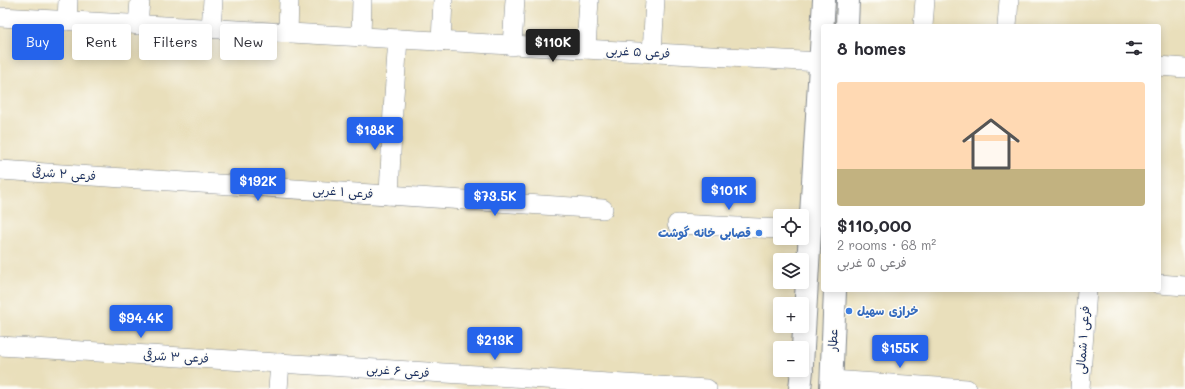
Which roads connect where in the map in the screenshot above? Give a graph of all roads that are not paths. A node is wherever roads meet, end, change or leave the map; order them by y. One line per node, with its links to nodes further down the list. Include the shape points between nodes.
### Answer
1 (68, 0): 15 (street)
2 (140, 0): 21 (street)
3 (213, 0): 16 (street)
4 (289, 0): 23 (street)
5 (362, 0): 24 (street)
6 (443, 0): 26 (street)
7 (515, 0): 27 (street)
8 (589, 0): 29 (street)
9 (655, 0): 30 (street)
10 (824, 0): 17 (main road)
11 (848, 0): 18 (main road)
12 (925, 0): 19 (street)
13 (1009, 0): 20 (street)
14 (0, 17): 15 (street, فرعی ۵ غربی)
15 (67, 21): 21 (street, فرعی ۵ غربی)
16 (211, 24)
17 (822, 24)
18 (847, 24)
19 (923, 24)
20 (1007, 24)
21 (138, 25)
22 (212, 29): 23 (street, فرعی ۵ غربی)
23 (288, 33): 24 (street, فرعی ۵ غربی)
24 (361, 37): 25 (street, فرعی ۵ غربی)
25 (398, 39): 26 (street, فرعی ۵ غربی); 36 (street)
26 (441, 42): 27 (street, فرعی ۵ غربی)
27 (512, 46): 29 (street, فرعی ۵ غربی)
28 (821, 46): 31 (main road)
29 (586, 50): 30 (street, فرعی ۵ غربی)
30 (652, 53): 31 (street, فرعی ۵ غربی)
31 (820, 62): 40 (main road)
32 (1161, 66): 33 (street)
33 (1185, 68)
34 (0, 170): 35 (street, فرعی ۲ شرقی)
35 (129, 178): 36 (street, فرعی ۱ غربی)
36 (389, 195): 37 (street, فرعی ۱ غربی)
37 (603, 209)
38 (677, 224): 39 (street)
39 (773, 229)
40 (812, 230): 45 (main road)
41 (1161, 284): 42 (street)
42 (1185, 286)
43 (835, 292): 51 (main road, عطار)
44 (1087, 292): 56 (street, فرعی ۱ شمالی)
45 (804, 341)
46 (0, 346): 47 (street, فرعی ۳ شرقی)
47 (280, 363): 49 (street, فرعی ۶ غربی); 52 (street)
48 (801, 377): 54 (main road)
49 (472, 382): 50 (street, فرعی ۶ غربی)
50 (557, 384): 53 (street, فرعی ۶ غربی)
51 (831, 385): 55 (street)
52 (278, 389)
53 (708, 389)
54 (800, 389)
55 (967, 389)
56 (1080, 389)

